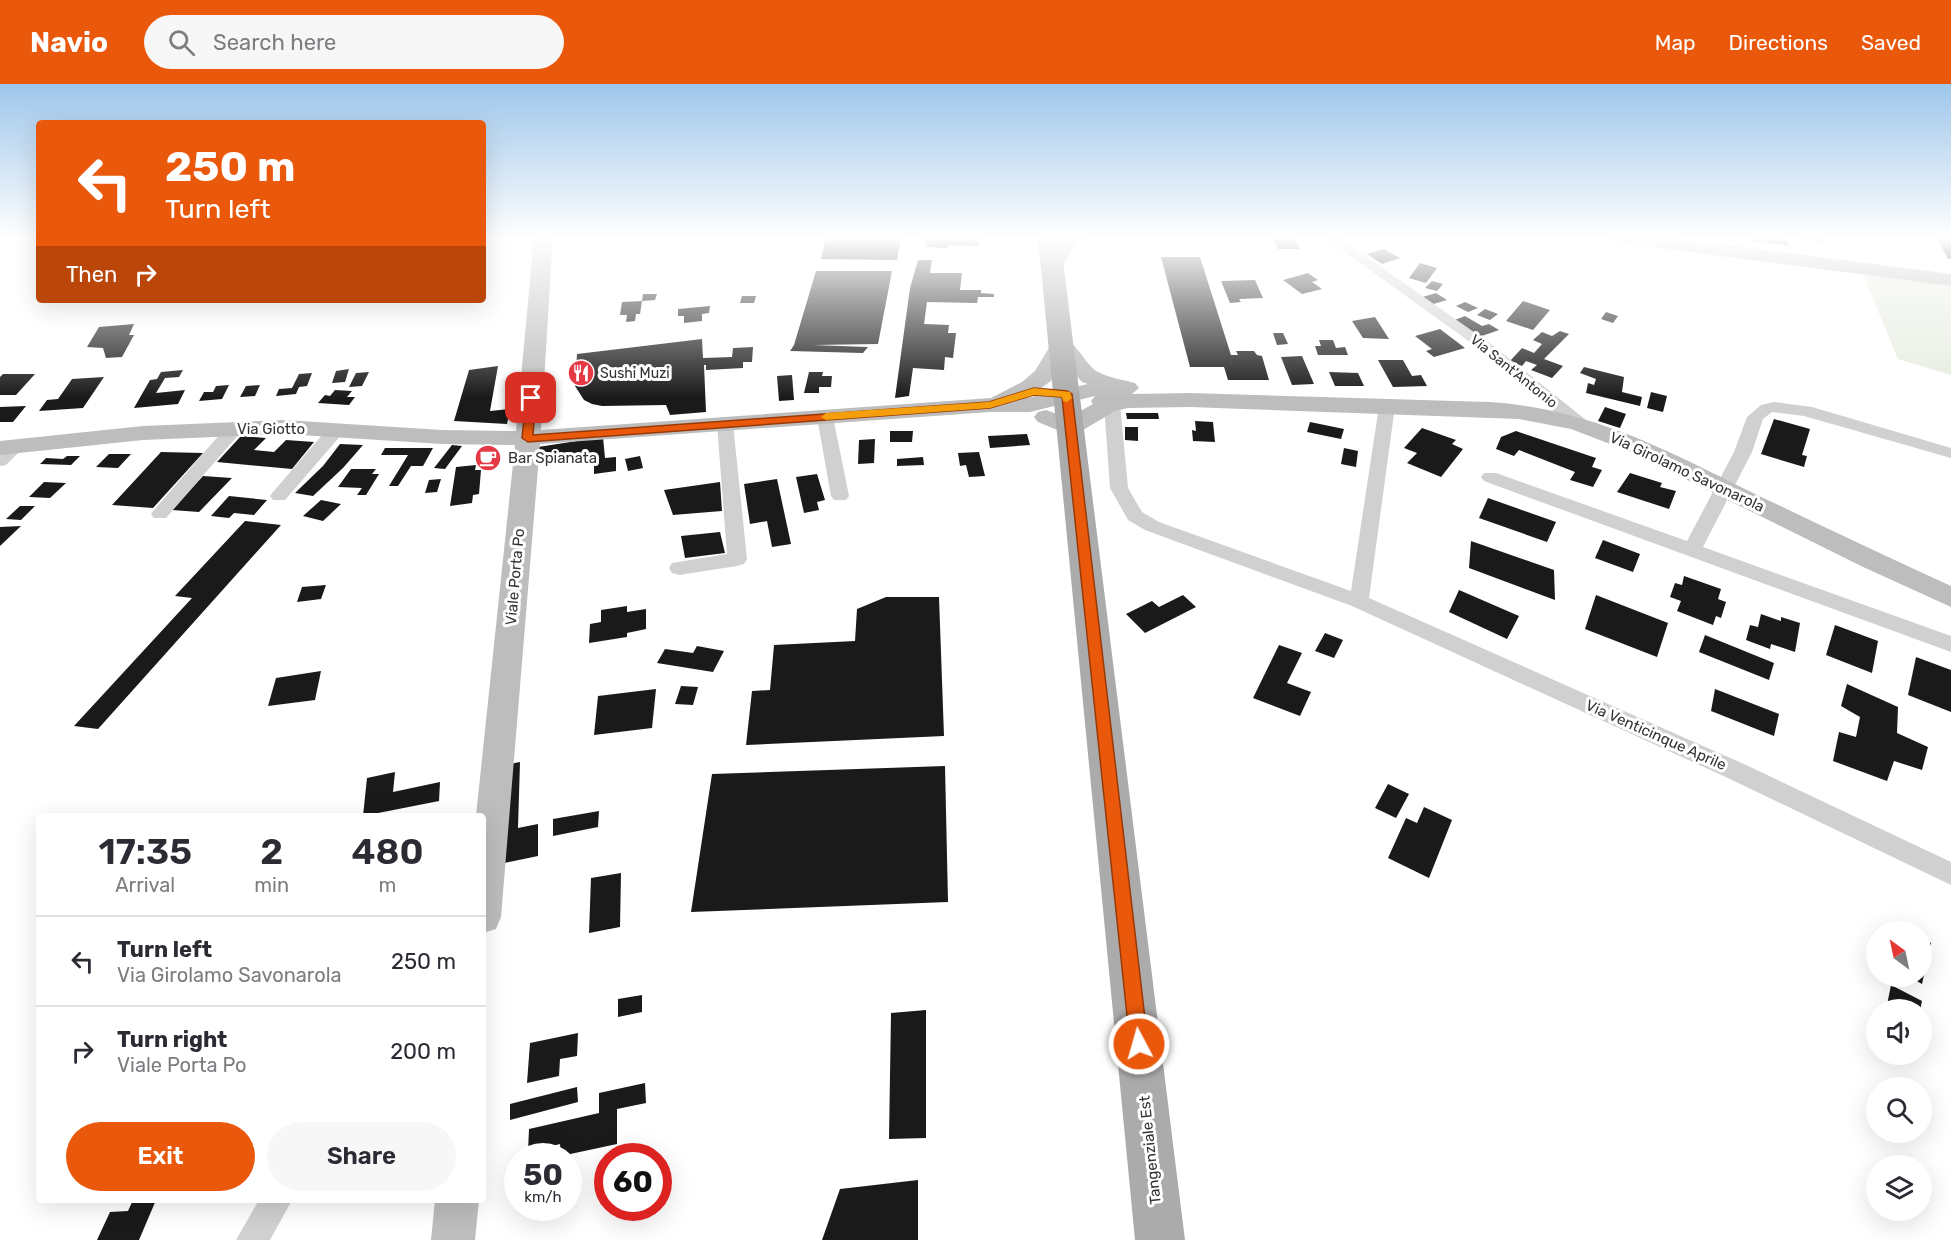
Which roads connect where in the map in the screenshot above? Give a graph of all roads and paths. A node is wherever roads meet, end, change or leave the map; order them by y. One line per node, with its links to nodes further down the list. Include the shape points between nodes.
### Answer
1 (539, 291): 15 (street, Viale Porta Po)
2 (1053, 291): 4 (main road, Tangenziale Est)
3 (1407, 291): 11 (street, Via Sant'Antonio, via 1486,347)
4 (1059, 346): 5 (main road, Tangenziale Est); 6 (street, Via Girolamo Savonarola, via 1090,377); 7 (street, Via Girolamo Savonarola, via 1051,369)
5 (1067, 394): 6 (street, Via Girolamo Savonarola, via 1089,400); 7 (street, Via Girolamo Savonarola, via 1044,402); 12 (main road, Tangenziale Est)
6 (1125, 398): 8 (street, Via Girolamo Savonarola); 12 (street, Via Girolamo Savonarola); 26 (street, Via Venticinque Aprile, via 1119,488 1135,516 1152,526)
7 (1002, 403): 9 (street, Via Girolamo Savonarola); 12 (street, Via Girolamo Savonarola, via 1052,418)
8 (1388, 406): 11 (street, Via Girolamo Savonarola, via 1500,409); 26 (street)
9 (825, 417): 10 (street, Via Girolamo Savonarola); 21 (street)
10 (725, 424): 15 (street, Via Girolamo Savonarola); 24 (street, via 737,560)
11 (1580, 424): 19 (street, Via Girolamo Savonarola, via 1644,448)
12 (1069, 428): 34 (main road, Tangenziale Est)
13 (234, 429): 14 (street, Via Giotto); 16 (street, Via Giotto, via 143,433); 22 (street)
14 (336, 430): 15 (street, Via Giotto); 20 (street)
15 (528, 438): 29 (street, Viale Porta Po)
16 (5, 452)
17 (1951, 453): 19 (street, via 1806,411 1767,408 1755,417 1743,452)
18 (1490, 477): 23 (street)
19 (1723, 488): 23 (street); 25 (street, Via Girolamo Savonarola)
20 (279, 496)
21 (840, 496)
22 (160, 514)
23 (1692, 550): 27 (street)
24 (679, 568)
25 (1951, 597)
26 (1359, 601): 28 (street, Via Venticinque Aprile)
27 (1951, 644)
28 (1951, 873)
29 (486, 885)
30 (275, 1203): 32 (street)
31 (457, 1203): 33 (street)
32 (252, 1240)
33 (453, 1240)
34 (1160, 1240)

